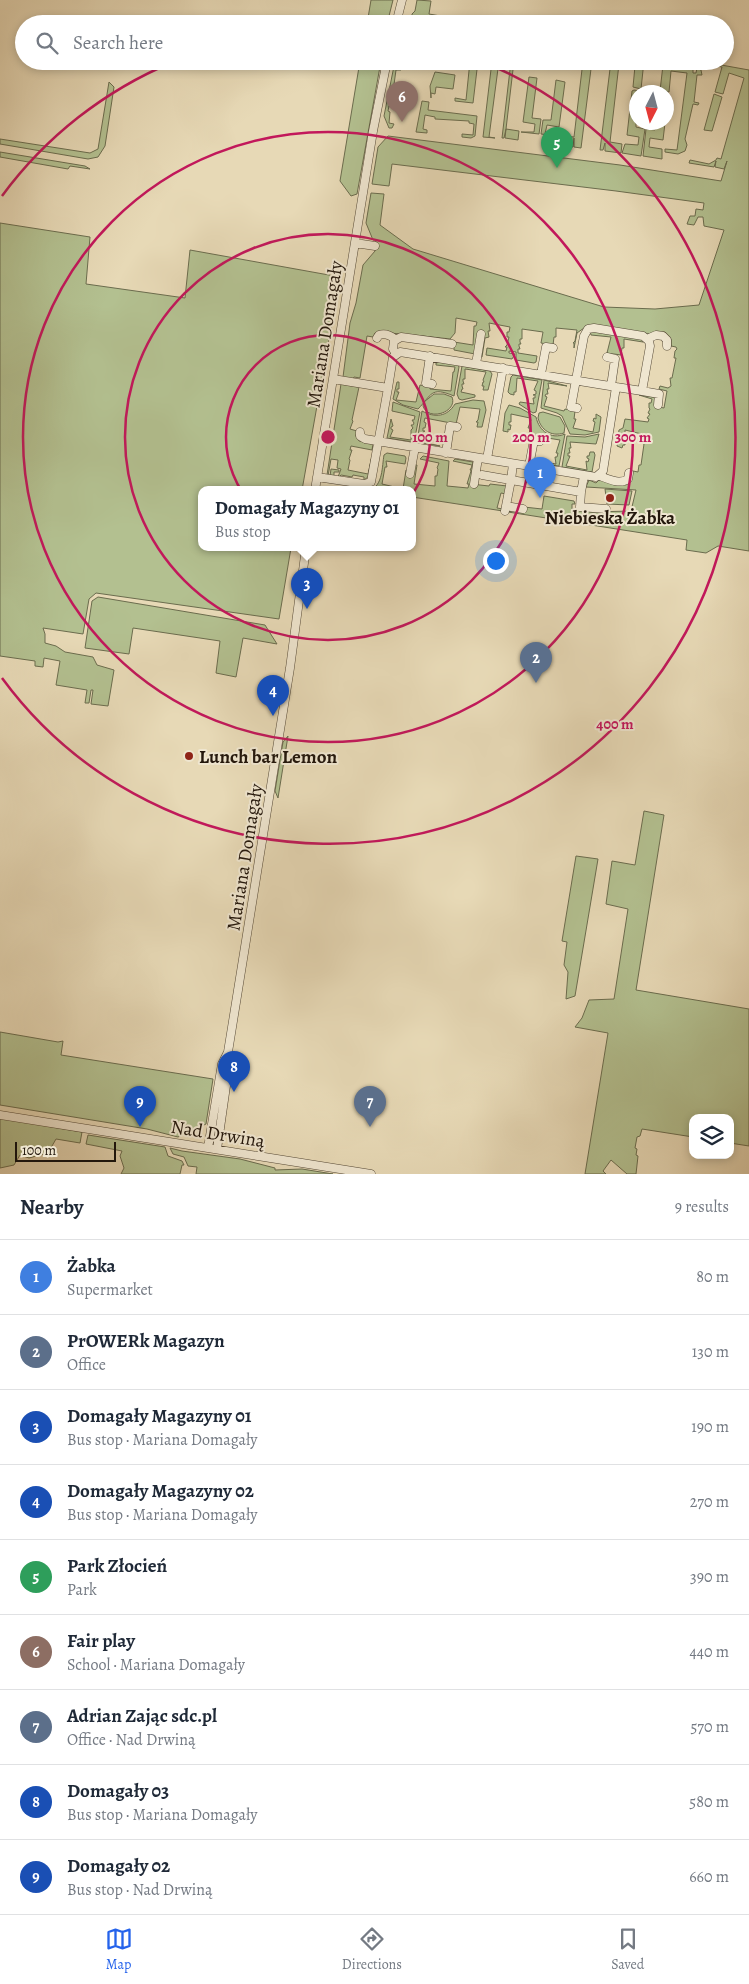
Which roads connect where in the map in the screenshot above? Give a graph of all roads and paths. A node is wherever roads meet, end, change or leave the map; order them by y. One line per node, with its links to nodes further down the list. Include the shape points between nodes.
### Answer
1 (402, 0): 2 (street)
2 (398, 15)
3 (385, 70): 4 (street, Mariana Domagały)
4 (355, 243): 5 (street, Mariana Domagały); 19 (street, Mariana Domagały)
5 (375, 246)
6 (481, 334): 16 (street)
7 (377, 338): 8 (street, via 382,334)
8 (395, 339): 10 (street, via 401,337); 13 (street)
9 (647, 339): 11 (street, via 663,336); 20 (street, via 588,329); 24 (street, via 650,346)
10 (452, 344)
11 (667, 346)
12 (553, 348): 18 (street, via 546,347)
13 (396, 354): 14 (street); 23 (street)
14 (430, 356): 16 (street); 21 (street)
15 (615, 359): 22 (street)
16 (476, 364): 17 (street)
17 (502, 368): 18 (street); 34 (street)
18 (541, 374): 20 (street)
19 (333, 378): 23 (street); 42 (street, Mariana Domagały)
20 (576, 380): 22 (street); 26 (street)
21 (426, 383)
22 (614, 387): 24 (street); 41 (street)
23 (388, 388): 30 (street)
24 (642, 391): 25 (street, via 660,394)
25 (658, 405)
26 (571, 407)
27 (450, 426): 32 (street)
28 (360, 432): 30 (street, via 363,438)
29 (533, 440): 36 (street)
30 (379, 442): 31 (street); 42 (street, via 370,483)
31 (415, 447): 32 (street); 38 (street)
32 (446, 452): 33 (street)
33 (478, 458): 34 (street); 44 (street)
34 (487, 459): 35 (street)
35 (513, 464): 36 (street); 43 (street)
36 (529, 466): 40 (street)
37 (629, 473): 41 (street, via 624,482)
38 (410, 474)
39 (482, 475): 43 (street)
40 (584, 476): 41 (street); 46 (street)
41 (600, 476)
42 (317, 477): 45 (street, Mariana Domagały)
43 (510, 480): 46 (street); 47 (street, via 506,508)
44 (474, 484)
45 (316, 486)
46 (581, 492): 48 (street, via 578,507)
47 (523, 509)
48 (606, 509)
49 (306, 551): 50 (street, Mariana Domagały, via 288,687)
50 (228, 1052): 52 (street, Mariana Domagały, via 222,1064); 53 (street, Mariana Domagały, via 230,1065)
51 (0, 1114): 52 (street, Nad Drwiną)
52 (208, 1148): 53 (street, Nad Drwiną)
53 (217, 1149): 54 (street, Nad Drwiną)
54 (371, 1174)

